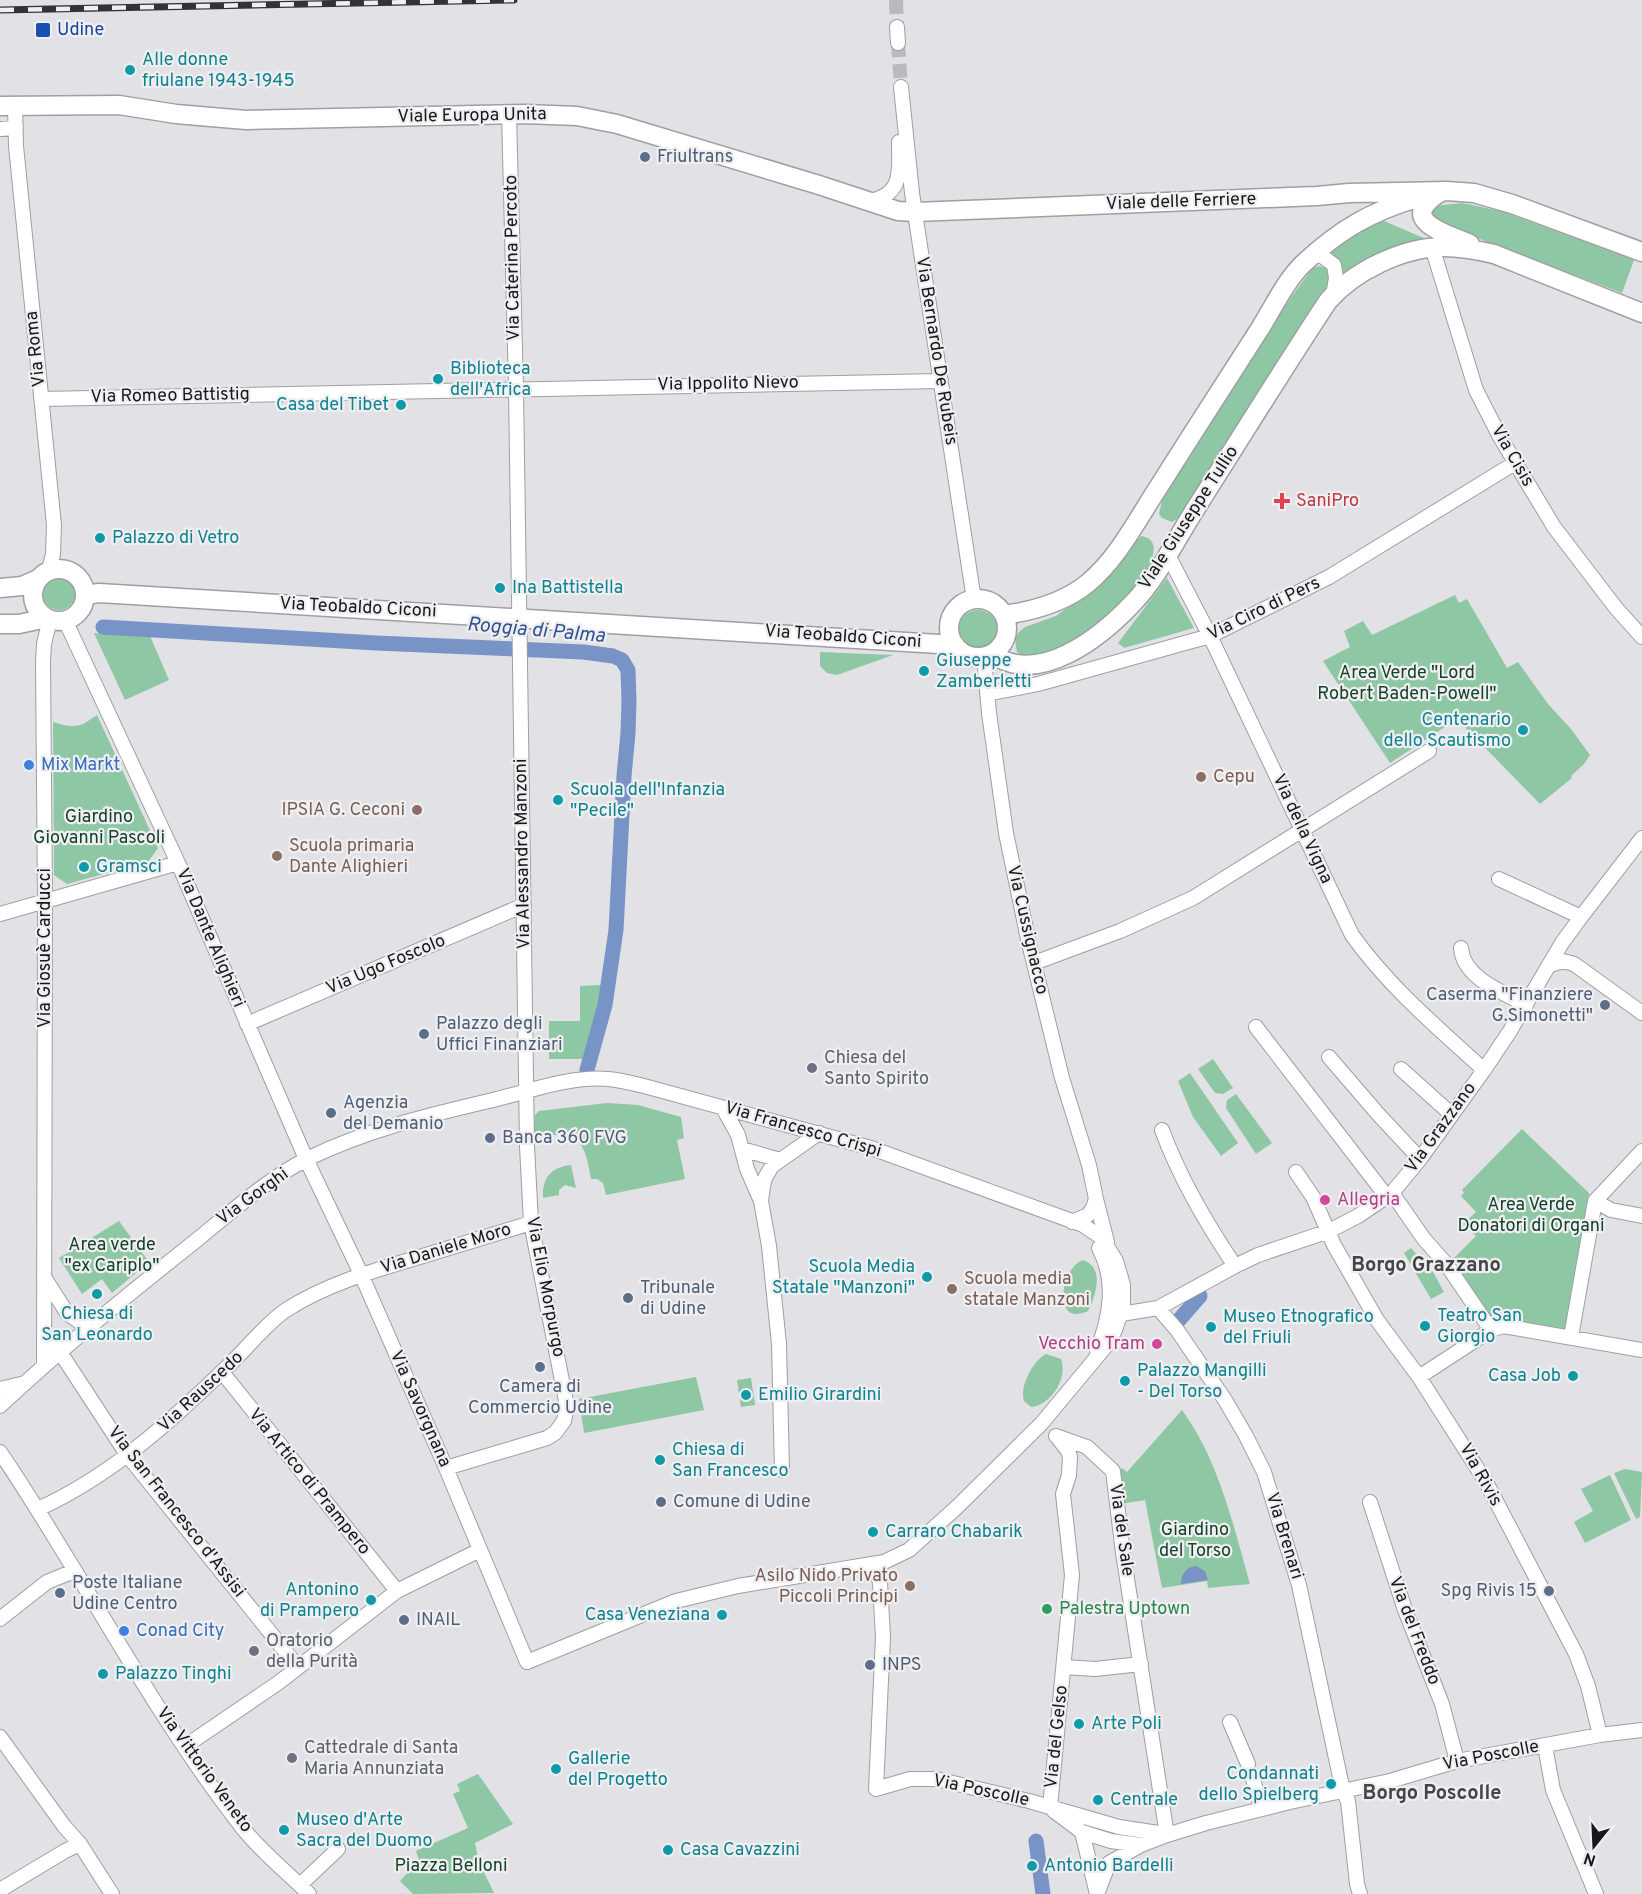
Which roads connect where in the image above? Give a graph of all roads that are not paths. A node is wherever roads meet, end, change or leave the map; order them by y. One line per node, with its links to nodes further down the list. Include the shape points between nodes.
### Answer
1 (897, 27): 2 (street)
2 (898, 42)
3 (901, 87): 4 (street, Via Bernardo De Rubeis)
4 (902, 101): 10 (street, Via Bernardo De Rubeis, via 898,112 898,179 887,196); 11 (street, Via Bernardo De Rubeis)
5 (7, 106): 6 (main road, Viale Europa Unita, via 119,105 246,120); 7 (street, Viale Europa Unita)
6 (509, 114): 10 (main road, Viale Europa Unita, via 577,116 617,124); 19 (street, Via Caterina Percoto)
7 (16, 128): 8 (street); 20 (street, Via Roma)
8 (0, 129)
9 (1447, 191): 11 (main road, Viale delle Ferriere); 13 (main road, Viale delle Ferriere, via 1486,195); 14 (main road, via 1426,204 1422,213 1426,222); 15 (main road, Viale delle Ferriere, via 1380,210 1343,231)
10 (869, 201): 11 (main road, Viale Europa Unita)
11 (915, 212): 18 (street, Via Bernardo De Rubeis)
12 (1432, 248): 14 (main road); 16 (main road, Viale Giuseppe Tullio, via 1375,266); 21 (street, Via Cisis, via 1476,390)
13 (1642, 252)
14 (1494, 254): 17 (main road)
15 (1313, 255): 16 (street, via 1334,265); 27 (main road, via 1295,273 1133,528 1101,570 1065,597)
16 (1333, 296): 22 (main road, Viale Giuseppe Tullio)
17 (1642, 313)
18 (940, 381): 19 (street, Via Ippolito Nievo); 26 (street, Via Bernardo De Rubeis)
19 (516, 388): 20 (street, Via Romeo Battistig); 28 (street, Via Caterina Percoto)
20 (41, 399): 23 (street, Via Roma, via 54,525 53,554)
21 (1515, 463): 31 (street, Via Ciro di Pers, via 1329,577); 32 (street, Via Cisis, via 1554,527)
22 (1168, 555): 31 (street, Via della Vigna); 34 (main road, Viale Giuseppe Tullio, via 1134,602 1064,656 1020,665)
23 (44, 575): 24 (main road, via 22,586); 25 (main road, via 58,568 74,573); 29 (main road, via 34,587 33,596 39,612)
24 (0, 588)
25 (86, 594): 28 (main road, Via Teobaldo Ciconi); 29 (main road, via 82,608 72,618)
26 (974, 600): 27 (main road, via 992,603); 33 (main road, via 960,606 953,615 950,632)
27 (1004, 615): 34 (main road, via 1006,638)
28 (519, 618): 33 (main road, Via Teobaldo Ciconi); 42 (street, Via Alessandro Manzoni)
29 (54, 619): 30 (main road); 39 (street, Via Dante Alighieri); 41 (street, Via Giosuè Carducci, via 44,644 43,661)
30 (0, 624)
31 (1210, 636): 35 (street, Via Ciro di Pers, via 1038,684); 37 (street, Via della Vigna)
32 (1642, 637)
33 (955, 645): 34 (main road, via 969,656)
34 (988, 655): 35 (street, Via Cussignacco)
35 (987, 694): 46 (street, Via Cussignacco, via 1006,833)
36 (1429, 751): 37 (street)
37 (1303, 830): 46 (street, via 1193,898 1120,932); 54 (street, Via della Vigna, via 1352,935 1369,959 1397,991)
38 (1642, 838): 44 (street, Via Grazzano)
39 (178, 863): 41 (street); 50 (street, Via Dante Alighieri)
40 (1499, 879): 44 (street)
41 (45, 901): 43 (street); 78 (street, Via Giosuè Carducci)
42 (524, 905): 50 (street, Via Ugo Foscolo); 55 (street, Via Alessandro Manzoni)
43 (0, 914)
44 (1581, 917): 47 (street, Via Grazzano)
45 (1461, 948): 48 (street, via 1469,969)
46 (1034, 963): 68 (street, Via Cussignacco)
47 (1550, 966): 48 (street, Via Grazzano); 49 (street, via 1563,961 1574,964)
48 (1526, 1005): 54 (street, Via Grazzano)
49 (1642, 1012)
50 (247, 1024): 63 (street, Via Dante Alighieri)
51 (1256, 1027): 67 (street)
52 (1329, 1057): 62 (street)
53 (1401, 1069): 57 (street)
54 (1484, 1070): 57 (street, Via Grazzano)
55 (526, 1091): 56 (street, Via Francesco Crispi, via 608,1079); 63 (street, Via Gorghi, via 401,1122); 72 (street, Via Elio Morpurgo)
56 (723, 1108): 59 (street, Via Francesco Crispi); 60 (street)
57 (1451, 1114): 62 (street, Via Grazzano)
58 (1162, 1130): 76 (street, via 1173,1162)
59 (819, 1133): 64 (street); 73 (street, Via Francesco Crispi, via 949,1175)
60 (742, 1149): 64 (street); 65 (street)
61 (1642, 1151): 70 (street)
62 (1420, 1159): 67 (street, Via Grazzano)
63 (306, 1160): 77 (street, Via Savorgnana); 84 (street, Via Gorghi, via 209,1230)
64 (776, 1163): 65 (street, via 764,1169); 69 (street, via 765,1178)
65 (747, 1169): 69 (street)
66 (1296, 1172): 74 (street, Via Rivis)
67 (1389, 1195): 74 (street, Via Grazzano); 85 (street, via 1447,1265)
68 (1096, 1199): 73 (street, via 1088,1215); 75 (street, Via Cussignacco)
69 (761, 1201): 101 (street, via 779,1344)
70 (1595, 1201): 71 (street, via 1611,1210); 86 (street)
71 (1642, 1216)
72 (531, 1222): 77 (street, Via Daniele Moro); 100 (street, Via Elio Morpurgo, via 567,1410 560,1427 547,1438)
73 (1072, 1222): 75 (street, via 1097,1233); 82 (street, via 1096,1242 1108,1267 1111,1288)
74 (1329, 1231): 76 (street, Via Grazzano); 92 (street, Via Rivis, via 1377,1320)
75 (1109, 1247): 79 (street, Via Cussignacco)
76 (1235, 1266): 80 (street, Via Grazzano)
77 (361, 1275): 91 (street, Via Rauscedo, via 284,1312); 100 (street, Via Savorgnana)
78 (44, 1277): 83 (street, Via Giosuè Carducci); 84 (street, via 67,1313)
79 (1123, 1290): 80 (street, via 1134,1304); 81 (street)
80 (1153, 1310): 81 (street, Via Grazzano); 119 (street, Via Brenari, via 1177,1330 1225,1400 1264,1472 1299,1585)
81 (1121, 1314): 82 (street, Via Grazzano); 89 (street, via 1110,1339)
82 (1106, 1322): 89 (street)
83 (45, 1327): 88 (street, Via Giosuè Carducci); 90 (street, Via Giosuè Carducci)
84 (88, 1329): 88 (street, Via Gorghi)
85 (1491, 1330): 86 (street, via 1510,1326); 92 (street)
86 (1571, 1337): 87 (street)
87 (1642, 1350)
88 (60, 1352): 90 (street, Via Gorghi); 99 (street, Via San Francesco d'Assisi)
89 (1093, 1361): 96 (street)
90 (44, 1365): 93 (street, Via Gorghi)
91 (222, 1372): 99 (street, Via Rauscedo); 107 (street, Via Artico di Prampero)
92 (1419, 1377): 114 (street, Via Rivis, via 1486,1482 1576,1654)
93 (23, 1384): 94 (street, Via Gorghi); 95 (street, Via Gorghi)
94 (0, 1389)
95 (0, 1406)
96 (1041, 1424): 97 (street, Via del Gelso); 105 (street, via 909,1550)
97 (1056, 1436): 109 (street, Via del Sale, via 1087,1447 1113,1471); 110 (street, Via del Gelso, via 1070,1457 1063,1494 1072,1575)
98 (0, 1452): 103 (street, Via Vittorio Veneto)
99 (128, 1456): 103 (street, Via Rauscedo); 111 (street, Via San Francesco d'Assisi)
100 (446, 1468): 104 (street, Via Savorgnana)
101 (782, 1470)
102 (1370, 1502): 118 (street, Via del Freddo, via 1405,1610 1442,1704)
103 (38, 1509): 106 (street, Via Vittorio Veneto)
104 (480, 1550): 105 (street, Via Savorgnana, via 527,1662 676,1601 738,1586); 107 (street)
105 (875, 1564): 120 (street, Via Poscolle, via 880,1583 883,1647 876,1789 910,1779 936,1779)
106 (74, 1571): 108 (street, via 47,1582); 117 (street, Via Vittorio Veneto)
107 (397, 1592): 111 (street)
108 (0, 1619)
109 (1141, 1664): 110 (street, Via del Gelso, via 1095,1670); 123 (street, Via del Sale)
110 (1064, 1667): 120 (street, Via del Gelso)
111 (298, 1668): 117 (street)
112 (1230, 1722): 121 (street)
113 (1642, 1730): 114 (street, Via Poscolle)
114 (1600, 1735): 116 (street, Via Poscolle)
115 (0, 1737): 124 (street)
116 (1545, 1746): 118 (street, Via Poscolle); 132 (street, via 1553,1791)
117 (184, 1747): 127 (street, Via Vittorio Veneto, via 243,1828)
118 (1457, 1761): 119 (street, Via Poscolle)
119 (1343, 1791): 121 (street, Via Poscolle); 131 (street, Via Brenari, via 1348,1801)
120 (1050, 1807): 122 (street); 123 (street, Via Poscolle, via 1111,1826)
121 (1261, 1808): 123 (street, Via Poscolle)
122 (1082, 1832): 125 (street); 130 (street)
123 (1167, 1835): 125 (street, Via Poscolle)
124 (80, 1844): 128 (street); 129 (street)
125 (1141, 1845): 130 (street, Via Poscolle, via 1109,1863)
126 (338, 1849): 127 (street)
127 (304, 1889)
128 (0, 1890)
129 (112, 1894)
130 (1097, 1894)
131 (1360, 1894)
132 (1596, 1894)

